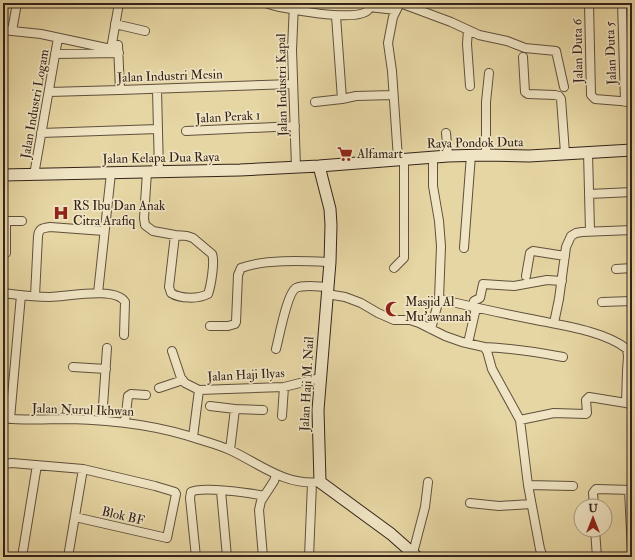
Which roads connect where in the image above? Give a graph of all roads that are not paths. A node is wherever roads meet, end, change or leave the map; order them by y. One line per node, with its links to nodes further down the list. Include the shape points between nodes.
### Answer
1 (17, 3): 14 (street)
2 (119, 3): 10 (street)
3 (266, 3): 8 (street, via 274,6)
4 (588, 3): 29 (street, Jalan Duta 6, via 593,98)
5 (622, 3): 29 (street, Jalan Duta 5)
6 (369, 5): 7 (street); 9 (street, via 367,12 363,14)
7 (399, 5): 13 (street); 26 (street, via 391,24 388,43)
8 (293, 6): 9 (street); 20 (street, Jalan Industri Kapal)
9 (336, 16): 27 (street)
10 (115, 24): 12 (street); 16 (street)
11 (3, 30): 14 (street)
12 (145, 30)
13 (468, 30): 21 (street); 22 (street, via 525,48 556,51)
14 (12, 31): 15 (street)
15 (58, 38): 16 (street); 17 (street, Jalan Industri Logam)
16 (116, 49): 17 (street); 24 (street)
17 (55, 54): 25 (street, Jalan Industri Logam)
18 (523, 57): 37 (street, via 525,92 555,95 561,99)
19 (489, 73): 38 (street)
20 (293, 84): 23 (street, Jalan Industri Mesin); 30 (street, Jalan Industri Kapal)
21 (470, 86)
22 (564, 87)
23 (158, 89): 24 (street, Jalan Industri Mesin); 31 (street)
24 (120, 90): 25 (street, Jalan Industri Mesin)
25 (49, 92): 33 (street, Jalan Industri Logam)
26 (393, 95): 27 (street); 42 (street)
27 (342, 99): 28 (street)
28 (315, 102)
29 (629, 102)
30 (295, 126): 32 (street, Jalan Perak 1); 44 (street, Jalan Industri Kapal)
31 (158, 129): 33 (street); 46 (street)
32 (186, 131)
33 (41, 133): 49 (street, Jalan Industri Logam)
34 (446, 133): 40 (street)
35 (632, 150): 36 (main road, Raya Pondok Duta)
36 (588, 152): 37 (main road, Raya Pondok Duta); 51 (street)
37 (565, 153): 38 (main road, Raya Pondok Duta, via 529,156)
38 (486, 154): 39 (main road, Raya Pondok Duta)
39 (471, 155): 40 (main road, Raya Pondok Duta); 58 (street)
40 (448, 156): 41 (main road, Raya Pondok Duta)
41 (433, 158): 42 (main road, Raya Pondok Duta); 72 (street, via 433,186 440,221 441,246)
42 (401, 159): 43 (main road, Raya Pondok Duta); 62 (street, via 404,258)
43 (320, 166): 44 (main road, Jalan Kelapa Dua Raya); 61 (main road, Jalan Haji M. Nail, via 331,216)
44 (296, 167): 46 (main road, Jalan Kelapa Dua Raya)
45 (147, 172): 46 (main road, Jalan Kelapa Dua Raya); 47 (main road, Jalan Kelapa Dua Raya); 57 (street, via 145,225 153,231)
46 (159, 172)
47 (111, 173): 49 (main road, Jalan Kelapa Dua Raya); 55 (street)
48 (3, 175): 49 (main road, Jalan Kelapa Dua Raya)
49 (34, 175)
50 (632, 192): 51 (street)
51 (589, 194): 56 (street)
52 (5, 221): 53 (street); 59 (street)
53 (22, 221)
54 (632, 230): 56 (street)
55 (104, 231): 69 (street); 71 (street, via 43,228 38,231)
56 (590, 231): 60 (street, via 570,236)
57 (175, 235): 57 (street, via 169,287 171,293 191,297 208,294 214,256 192,238)
58 (464, 248)
59 (6, 253)
60 (564, 260): 65 (street, via 533,251 530,253); 66 (street)
61 (330, 262): 67 (main road, Jalan Haji M. Nail); 77 (street, via 276,262 241,268 238,275 235,324)
62 (394, 268)
63 (616, 268): 64 (street)
64 (632, 268)
65 (526, 276)
66 (562, 281): 75 (street, via 550,280 514,286 483,284 480,298 474,301); 76 (street)
67 (327, 291): 78 (street, via 362,303 394,320 419,322); 83 (street, via 299,287 292,292); 88 (main road, Jalan Haji M. Nail)
68 (3, 293): 70 (street)
69 (98, 293): 71 (street); 79 (street, via 124,299)
70 (21, 295): 71 (street); 99 (street)
71 (35, 296)
72 (438, 299): 75 (street); 78 (street)
73 (632, 301): 74 (street)
74 (602, 302)
75 (474, 307): 76 (street); 80 (street)
76 (554, 323): 94 (street, via 616,341 627,349)
77 (210, 326)
78 (430, 329): 80 (street)
79 (124, 335)
80 (468, 343): 81 (street)
81 (484, 347): 85 (street); 101 (street, via 492,369)
82 (107, 348): 87 (street)
83 (276, 349)
84 (172, 351): 89 (street)
85 (563, 357)
86 (73, 367): 87 (street)
87 (106, 369): 100 (street)
88 (320, 378): 90 (street, Jalan Haji Ilyas); 109 (main road, Jalan Haji M. Nail)
89 (183, 380): 91 (street); 92 (street, Jalan Haji Ilyas)
90 (284, 387): 92 (street, Jalan Haji Ilyas); 98 (street)
91 (160, 388)
92 (199, 390): 103 (street)
93 (146, 396): 102 (street, via 129,395)
94 (629, 404): 101 (street, via 590,397 586,400 587,413 584,414 554,414)
95 (210, 406): 96 (street)
96 (235, 409): 97 (street); 104 (street)
97 (263, 410)
98 (282, 416)
99 (6, 419): 100 (street, Jalan Nurul Ikhwan)
100 (102, 420): 102 (street, Jalan Nurul Ikhwan)
101 (520, 420): 111 (street)
102 (125, 422): 103 (street, Jalan Nurul Ikhwan)
103 (193, 437): 104 (street, Jalan Nurul Ikhwan)
104 (230, 450): 108 (street, Jalan Nurul Ikhwan)
105 (3, 464): 106 (street)
106 (38, 465): 107 (street); 123 (street)
107 (82, 469): 119 (street); 119 (street, Blok BF, via 175,492 176,495 168,536 165,538)
108 (276, 475): 109 (street, Jalan Nurul Ikhwan, via 297,481); 115 (street)
109 (316, 482): 122 (main road, via 391,534); 128 (street)
110 (428, 482): 122 (street)
111 (528, 485): 112 (street); 118 (street)
112 (573, 486)
113 (631, 490): 116 (street, via 598,489 593,491); 121 (street)
114 (221, 491): 115 (street, via 247,492); 125 (street, via 195,490 190,495); 126 (street)
115 (264, 496): 127 (street, via 259,510)
116 (593, 498)
117 (470, 503): 118 (street, via 499,506)
118 (531, 504): 129 (street)
119 (75, 517): 124 (street)
120 (596, 538): 130 (street)
121 (632, 551)
122 (415, 556)
123 (22, 557)
124 (68, 557)
125 (196, 557)
126 (227, 557)
127 (263, 557)
128 (308, 557)
129 (543, 557)
130 (597, 557)

